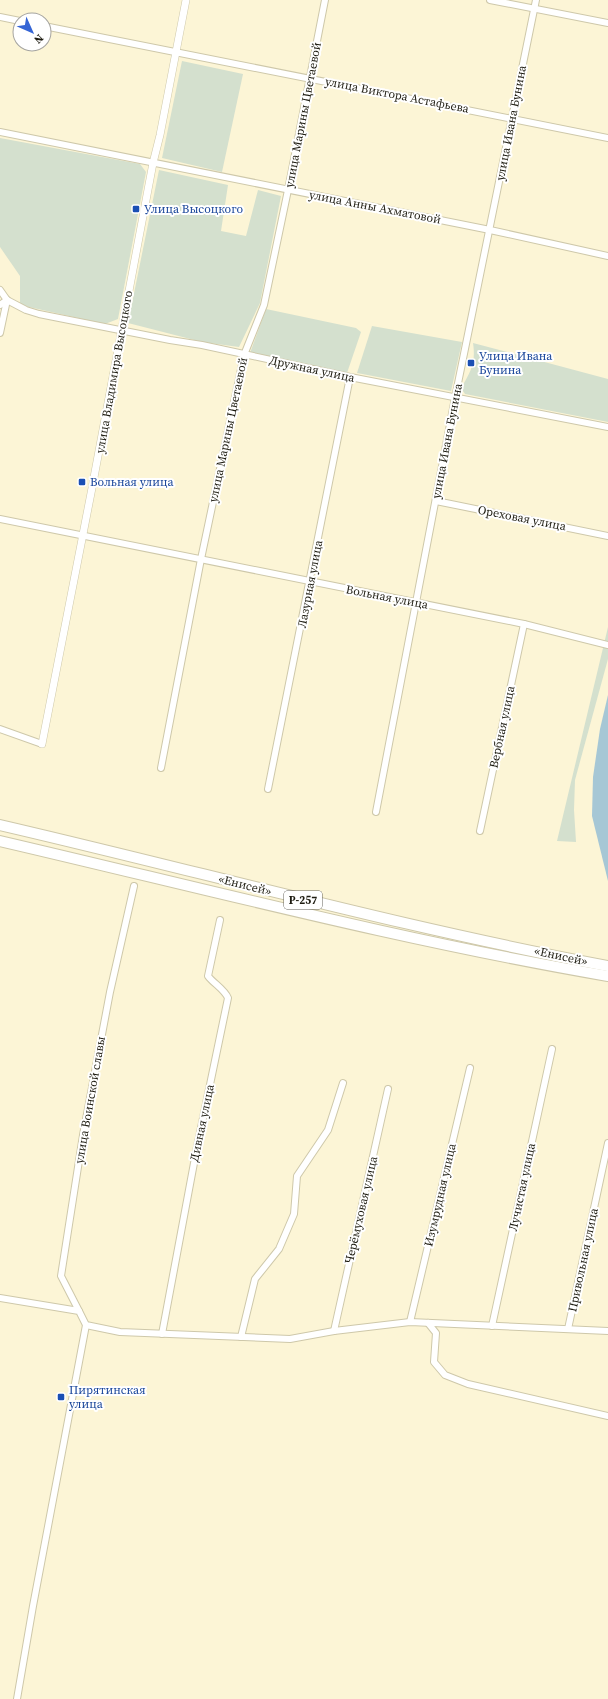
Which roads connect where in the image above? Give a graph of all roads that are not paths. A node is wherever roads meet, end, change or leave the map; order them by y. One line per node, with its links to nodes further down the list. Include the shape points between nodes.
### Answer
1 (186, 0): 10 (street, улица Владимира Высоцкого)
2 (325, 0): 11 (street, улица Марины Цветаевой)
3 (490, 0): 5 (street)
4 (536, 0): 5 (street, улица Ивана Бунина)
5 (534, 8): 8 (street); 12 (street, улица Ивана Бунина)
6 (0, 17): 7 (street)
7 (12, 19)
8 (608, 23)
9 (52, 28): 10 (street, улица Виктора Астафьева)
10 (176, 52): 11 (street, улица Виктора Астафьева); 15 (street, улица Владимира Высоцкого)
11 (309, 78): 12 (street, улица Виктора Астафьева); 16 (street, улица Марины Цветаевой)
12 (512, 119): 14 (street, улица Виктора Астафьева); 17 (street, улица Ивана Бунина)
13 (0, 132): 15 (street, улица Анны Ахматовой)
14 (608, 138)
15 (153, 163): 16 (street, улица Анны Ахматовой); 22 (street, улица Владимира Высоцкого)
16 (288, 190): 17 (street, улица Анны Ахматовой); 24 (street, улица Марины Цветаевой, via 264,304)
17 (490, 230): 18 (street, улица Анны Ахматовой); 26 (street, улица Ивана Бунина)
18 (608, 256)
19 (0, 290): 20 (street, Дружная улица)
20 (7, 300): 21 (street); 22 (street, Дружная улица, via 39,314); 23 (street)
21 (0, 305)
22 (121, 330): 24 (street, Дружная улица); 30 (street, улица Владимира Высоцкого)
23 (0, 333)
24 (244, 355): 25 (street, Дружная улица); 32 (street, улица Марины Цветаевой)
25 (350, 377): 26 (street, Дружная улица); 33 (street, Лазурная улица)
26 (455, 398): 27 (street, Дружная улица); 28 (street, улица Ивана Бунина)
27 (608, 427)
28 (436, 501): 31 (street, Ореховая улица); 34 (street, улица Ивана Бунина)
29 (0, 519): 30 (street, Вольная улица)
30 (83, 536): 32 (street, Вольная улица); 38 (street, улица Владимира Высоцкого)
31 (608, 536)
32 (201, 559): 33 (street, Вольная улица); 39 (street, улица Марины Цветаевой)
33 (311, 581): 34 (street, Вольная улица); 40 (street, Лазурная улица)
34 (416, 602): 35 (street, Вольная улица); 41 (street, улица Ивана Бунина)
35 (524, 624): 36 (street, Вольная улица); 43 (street, Вербная улица)
36 (608, 645)
37 (0, 729): 38 (street)
38 (42, 744)
39 (161, 768)
40 (268, 789)
41 (376, 812)
42 (0, 825): 47 (highway, «Енисей» / Р-257, via 310,902)
43 (480, 831)
44 (0, 841): 48 (highway, «Енисей» / Р-257, via 338,922 546,966)
45 (134, 886): 55 (street, улица Воинской славы, via 110,992 60,1276)
46 (220, 920): 63 (street, Дивная улица, via 208,976 228,998)
47 (608, 966)
48 (608, 976)
49 (552, 1048): 59 (street, Лучистая улица)
50 (470, 1068): 56 (street, Изумрудная улица)
51 (343, 1083): 64 (street, via 328,1130 297,1176 294,1214 279,1249 254,1279)
52 (388, 1089): 61 (street, Черёмуховая улица)
53 (608, 1143): 60 (street, Привольная улица)
54 (0, 1298): 55 (street)
55 (79, 1311): 58 (street, улица Воинской славы)
56 (410, 1322): 57 (street); 61 (street)
57 (428, 1323): 59 (street); 65 (street, via 436,1333 434,1362 445,1375 468,1384)
58 (86, 1324): 63 (street, via 120,1332); 66 (street)
59 (492, 1326): 60 (street)
60 (568, 1329): 62 (street)
61 (334, 1331): 64 (street, via 290,1339)
62 (608, 1331)
63 (162, 1334): 64 (street)
64 (241, 1337)
65 (608, 1416)
66 (17, 1699)

